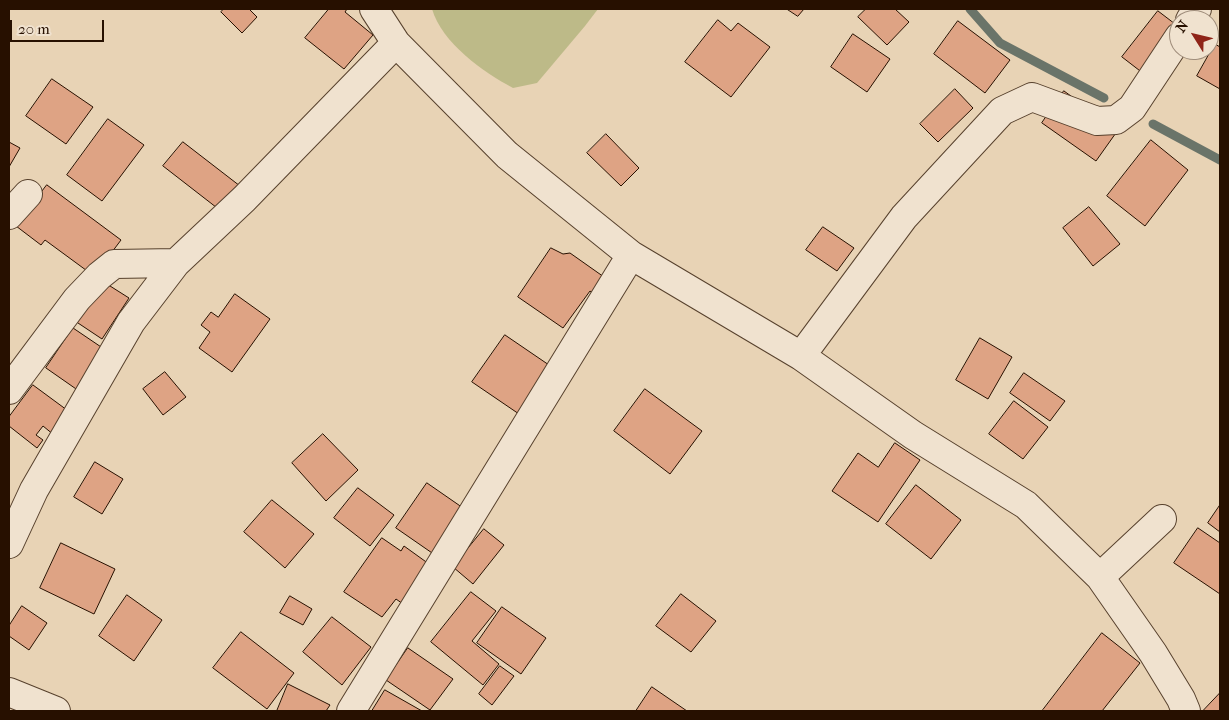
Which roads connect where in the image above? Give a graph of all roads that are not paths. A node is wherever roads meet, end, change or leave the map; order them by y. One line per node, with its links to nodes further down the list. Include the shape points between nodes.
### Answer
1 (374, 9): 2 (street)
2 (396, 42): 6 (street, via 508,155); 7 (street, via 244,199)
3 (1169, 51): 8 (street, via 1132,108 1116,120 1097,121 1032,97 1002,111 904,217)
4 (28, 194): 5 (street)
5 (9, 215)
6 (631, 255): 8 (street); 15 (street)
7 (176, 263): 9 (street, via 114,264 77,299); 11 (street, via 131,322 34,490)
8 (801, 356): 12 (street, via 913,435 1026,505)
9 (9, 390)
10 (1162, 519): 12 (street)
11 (9, 544)
12 (1100, 577): 16 (street, via 1153,654)
13 (9, 692): 14 (street)
14 (56, 711)
15 (351, 711)
16 (1186, 711)

